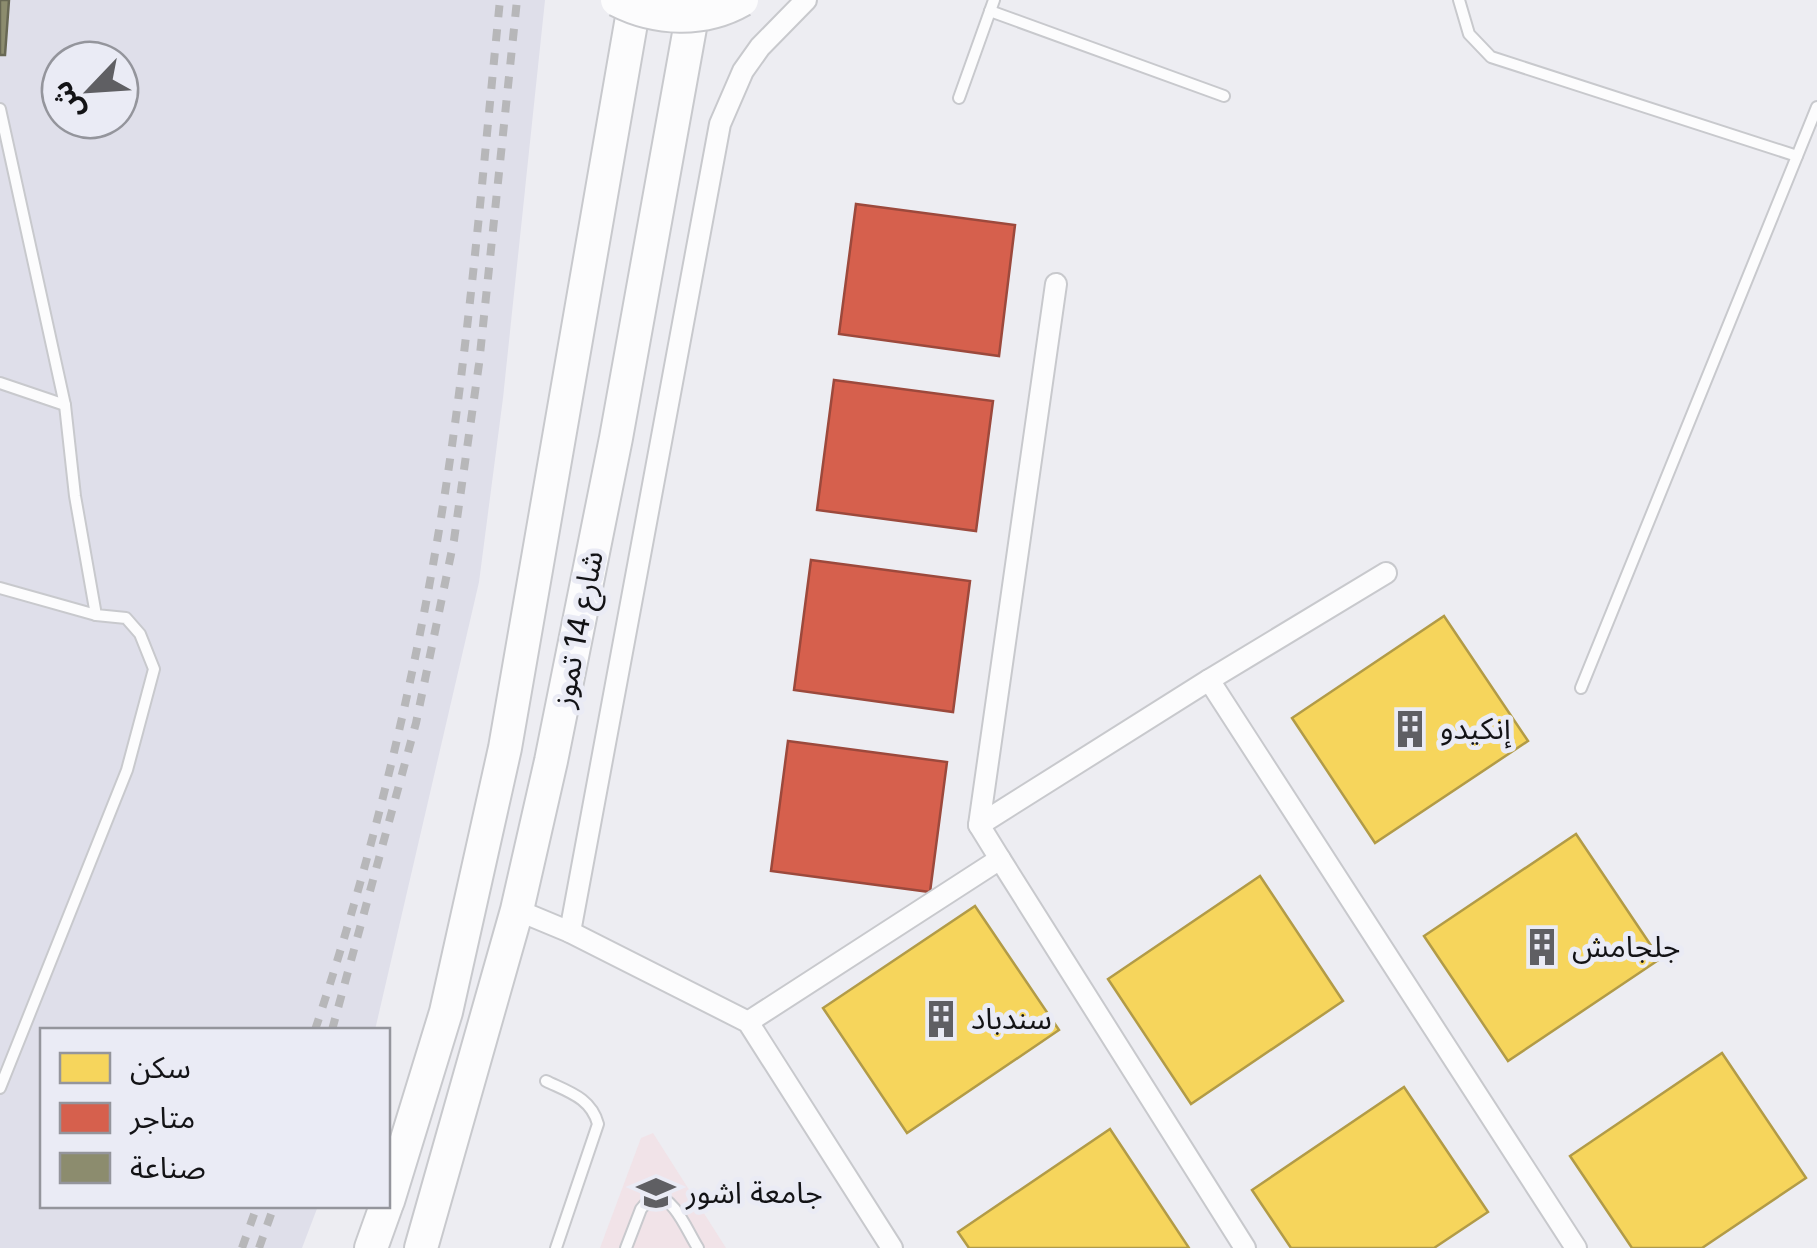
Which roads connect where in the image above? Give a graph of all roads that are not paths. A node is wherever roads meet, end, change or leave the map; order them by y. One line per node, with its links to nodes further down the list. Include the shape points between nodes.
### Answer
1 (617, 0): 4 (main road, bridge, via 683,16)
2 (635, 0): 28 (main road, شارع 14 تموز, via 505,748 446,1012)
3 (695, 0): 23 (main road, شارع 14 تموز, via 604,496)
4 (742, 0)
5 (806, 0): 24 (street, via 743,70 720,124)
6 (1458, 0): 12 (lane, via 1469,34 1491,57)
7 (992, 6): 8 (lane); 9 (lane)
8 (1224, 96)
9 (959, 98)
10 (1817, 106): 12 (lane)
11 (0, 109): 15 (lane)
12 (1797, 156): 20 (lane)
13 (1056, 284): 21 (street)
14 (0, 384): 15 (lane)
15 (65, 405): 18 (lane)
16 (1386, 573): 19 (street)
17 (0, 588): 18 (lane)
18 (96, 614): 27 (lane, via 126,618 154,669 126,770)
19 (1209, 680): 21 (street); 37 (street)
20 (1581, 688)
21 (979, 825): 22 (street)
22 (1000, 859): 25 (street); 36 (street)
23 (518, 910): 24 (street); 31 (main road, شارع 14 تموز)
24 (570, 932): 25 (street)
25 (748, 1022): 35 (street)
26 (546, 1081): 32 (lane, via 587,1101 598,1124)
27 (0, 1088)
28 (390, 1193)
29 (385, 1208): 30 (main road, شارع 14 تموز)
30 (371, 1248)
31 (420, 1248)
32 (556, 1248)
33 (626, 1248): 34 (lane, via 653,1195 669,1202)
34 (698, 1248)
35 (892, 1248)
36 (1245, 1248)
37 (1576, 1248)

